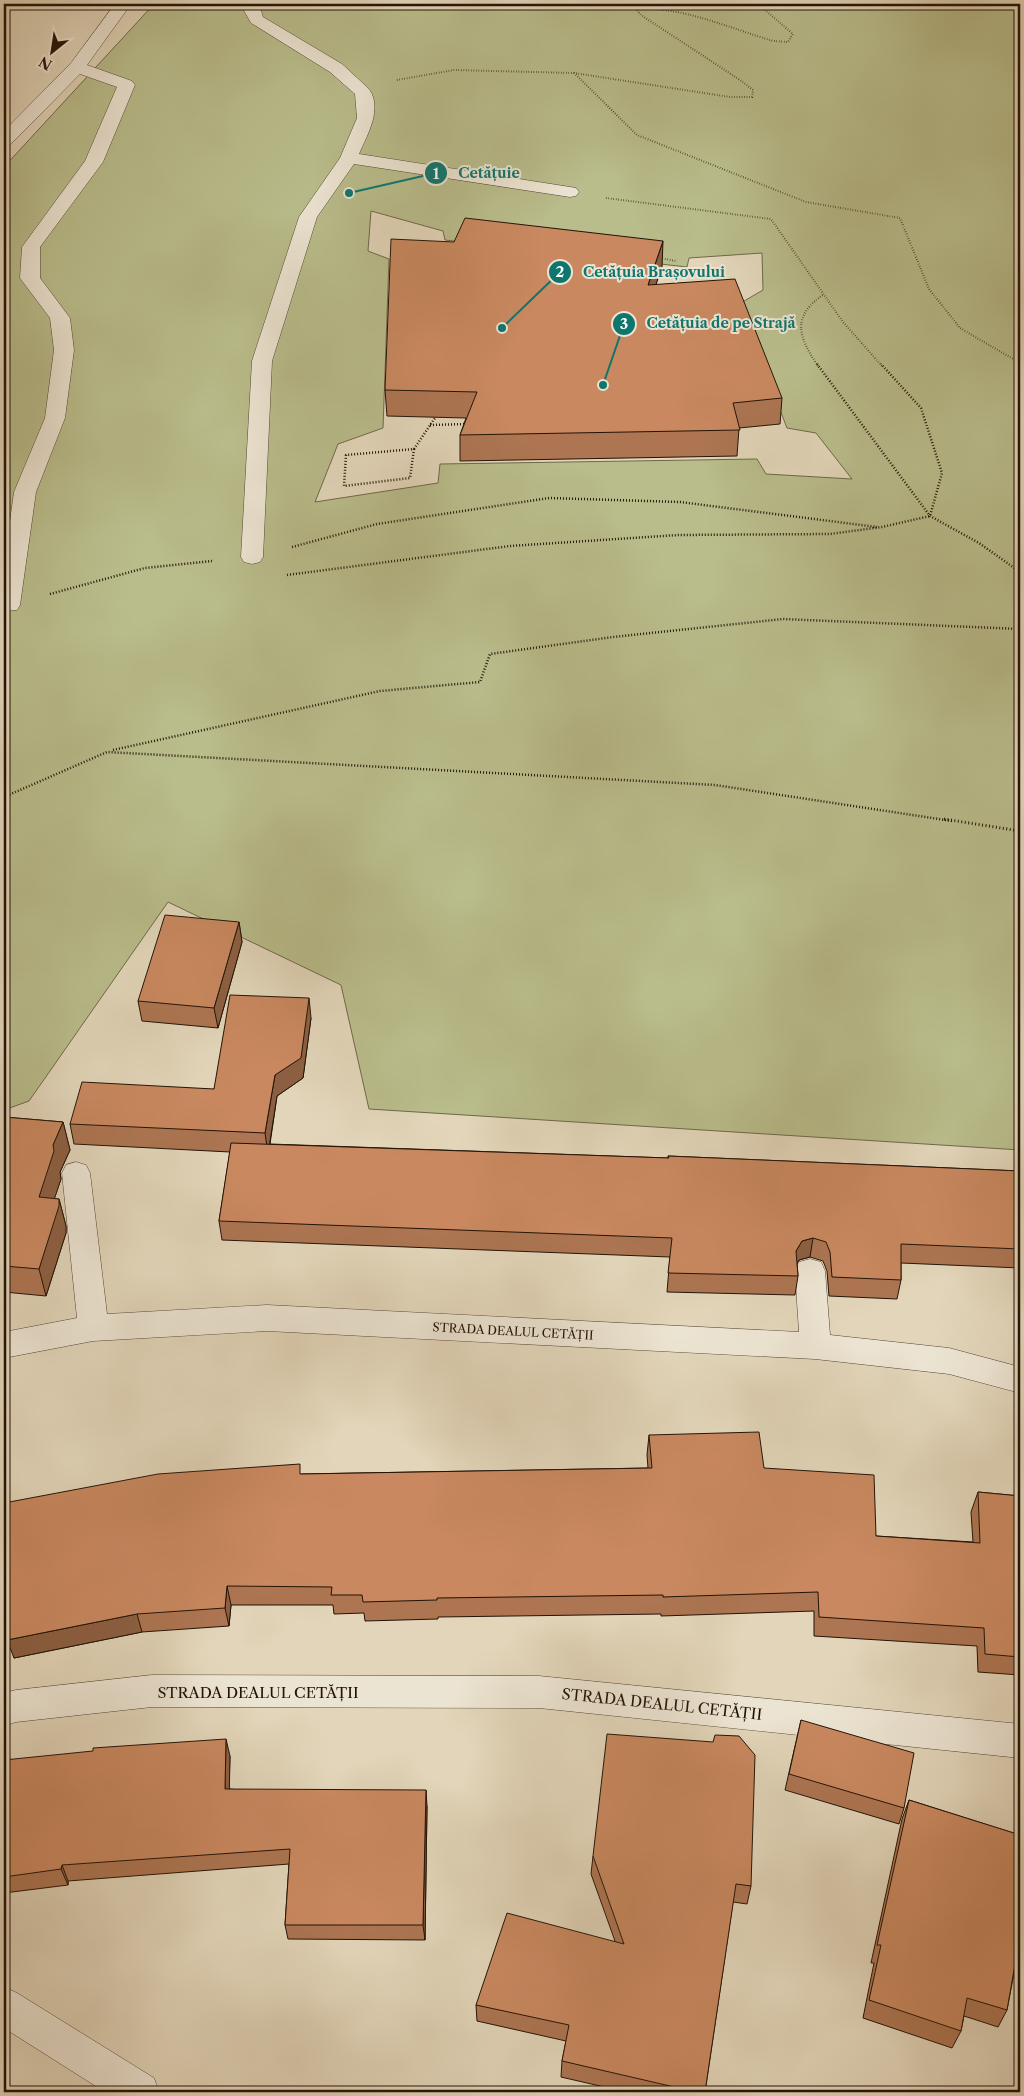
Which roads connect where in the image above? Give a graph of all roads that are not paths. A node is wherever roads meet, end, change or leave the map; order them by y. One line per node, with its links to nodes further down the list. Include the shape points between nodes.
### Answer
1 (123, 4): 3 (street)
2 (251, 4): 5 (street, via 257,20 336,68 363,93 366,118)
3 (77, 67): 4 (street); 8 (street, via 126,85 94,162 31,247 30,278 60,318 64,350 55,418 24,492)
4 (4, 140)
5 (349, 158): 6 (street); 7 (street, via 308,217 262,361)
6 (570, 192)
7 (252, 557)
8 (9, 606)
9 (76, 1173): 11 (street)
10 (810, 1271): 13 (street)
11 (92, 1328): 12 (street, STRADA DEALUL CETĂȚII); 13 (street, STRADA DEALUL CETĂȚII, via 267,1318)
12 (4, 1345)
13 (814, 1346): 14 (street, STRADA DEALUL CETĂȚII, via 949,1360)
14 (1020, 1380)
15 (4, 1710): 16 (street, STRADA DEALUL CETĂȚII, via 152,1691 539,1692)
16 (1020, 1741)
17 (4, 2006): 18 (street)
18 (140, 2092)

